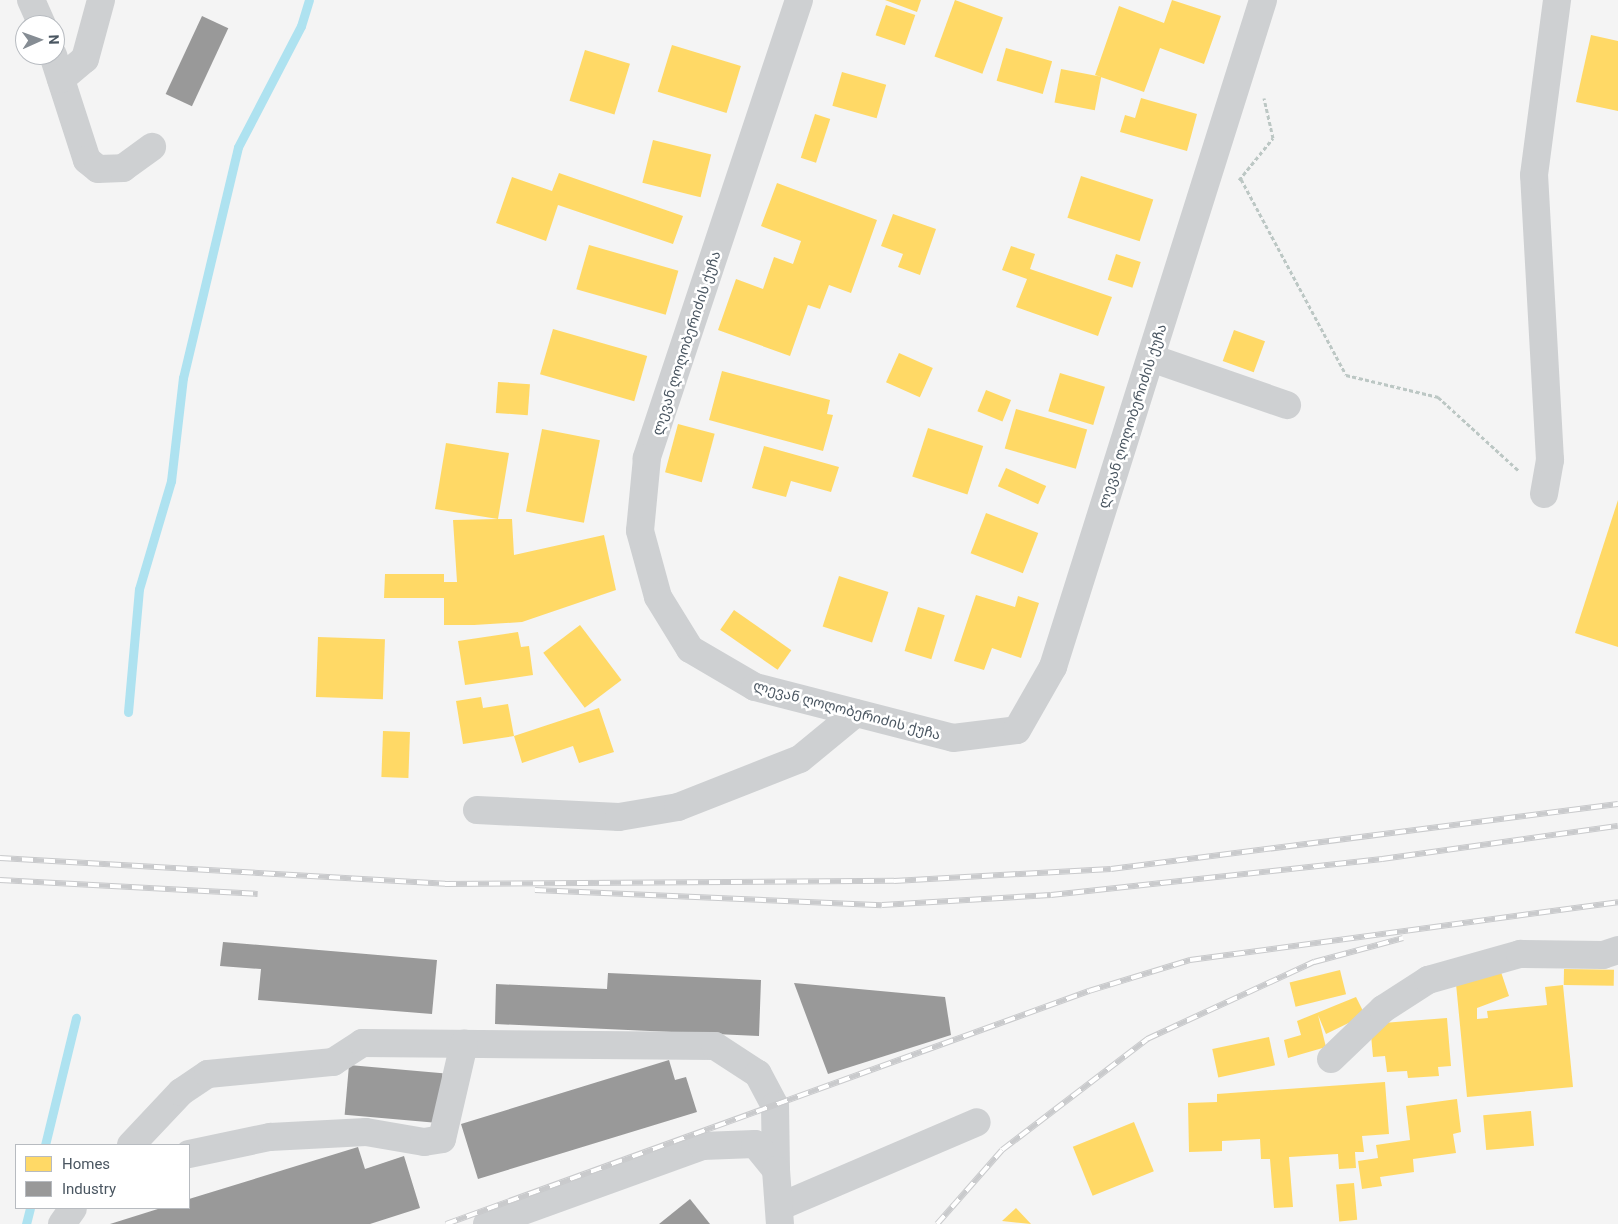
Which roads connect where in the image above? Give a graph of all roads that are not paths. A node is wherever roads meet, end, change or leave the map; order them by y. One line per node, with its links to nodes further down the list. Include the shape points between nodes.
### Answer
1 (31, 0): 6 (street)
2 (101, 0): 7 (street, via 85,60)
3 (799, 0): 12 (street, ლევან ღოღობერიძის ქუჩა, via 647,458 640,531 658,597 690,649 754,687)
4 (1263, 0): 9 (street, ლევან ღოღობერიძის ქუჩა)
5 (1557, 0): 11 (street, via 1534,175 1550,460)
6 (38, 15)
7 (57, 67): 8 (street, via 87,160 98,169 123,168)
8 (152, 147)
9 (1151, 358): 10 (street); 12 (street, ლევან ღოღობერიძის ქუჩა, via 1053,667 1017,730 953,738)
10 (1287, 405)
11 (1544, 494)
12 (856, 713): 13 (street, via 800,759 678,808 618,817)
13 (477, 810)
14 (1618, 950): 16 (street, via 1603,955 1520,954 1428,980 1377,1014)
15 (464, 1044): 18 (street, via 362,1043 333,1062 208,1074 181,1092); 19 (street, via 442,1139 424,1142 366,1132 270,1137); 20 (street, via 716,1046 758,1074 774,1106)
16 (1331, 1059)
17 (978, 1122): 22 (street)
18 (132, 1144)
19 (190, 1154)
20 (776, 1170): 22 (street); 24 (street, via 755,1144 702,1146)
21 (72, 1209): 23 (street)
22 (779, 1216)
23 (62, 1224)
24 (487, 1224)

